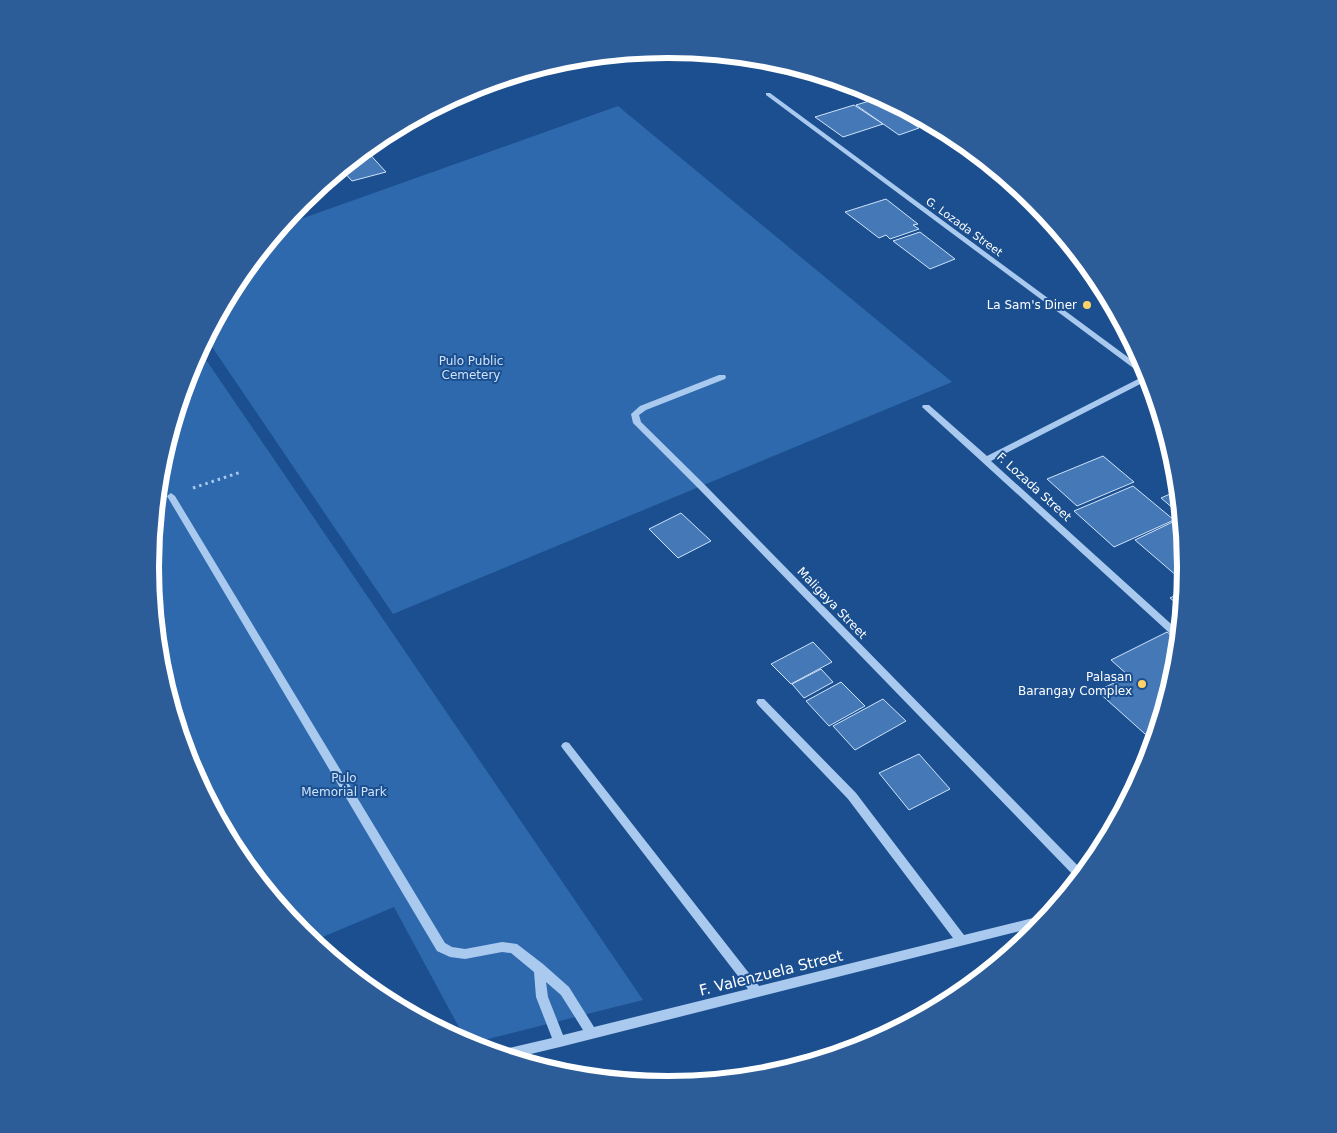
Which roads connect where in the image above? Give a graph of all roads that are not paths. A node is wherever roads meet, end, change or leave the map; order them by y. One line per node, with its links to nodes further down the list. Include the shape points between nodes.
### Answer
1 (768, 94): 2 (street, G. Lozada Street)
2 (1137, 367)
3 (722, 377): 11 (street, Maligaya Street, via 643,408 635,414 637,423)
4 (1142, 380): 6 (street, F. Lozada Street)
5 (926, 406): 6 (street)
6 (986, 460): 8 (street, F. Lozada Street)
7 (171, 496): 14 (street, via 441,947 465,954 513,948)
8 (1173, 632)
9 (761, 702): 13 (street, via 852,796)
10 (566, 746): 15 (street)
11 (1076, 871)
12 (1030, 924): 13 (street, F. Valenzuela Street)
13 (962, 941): 15 (street, F. Valenzuela Street)
14 (539, 968): 16 (lane, via 565,991); 17 (street, via 542,997)
15 (757, 992): 16 (street, F. Valenzuela Street)
16 (592, 1034): 17 (street, F. Valenzuela Street)
17 (560, 1042): 18 (street, F. Valenzuela Street)
18 (518, 1052)

